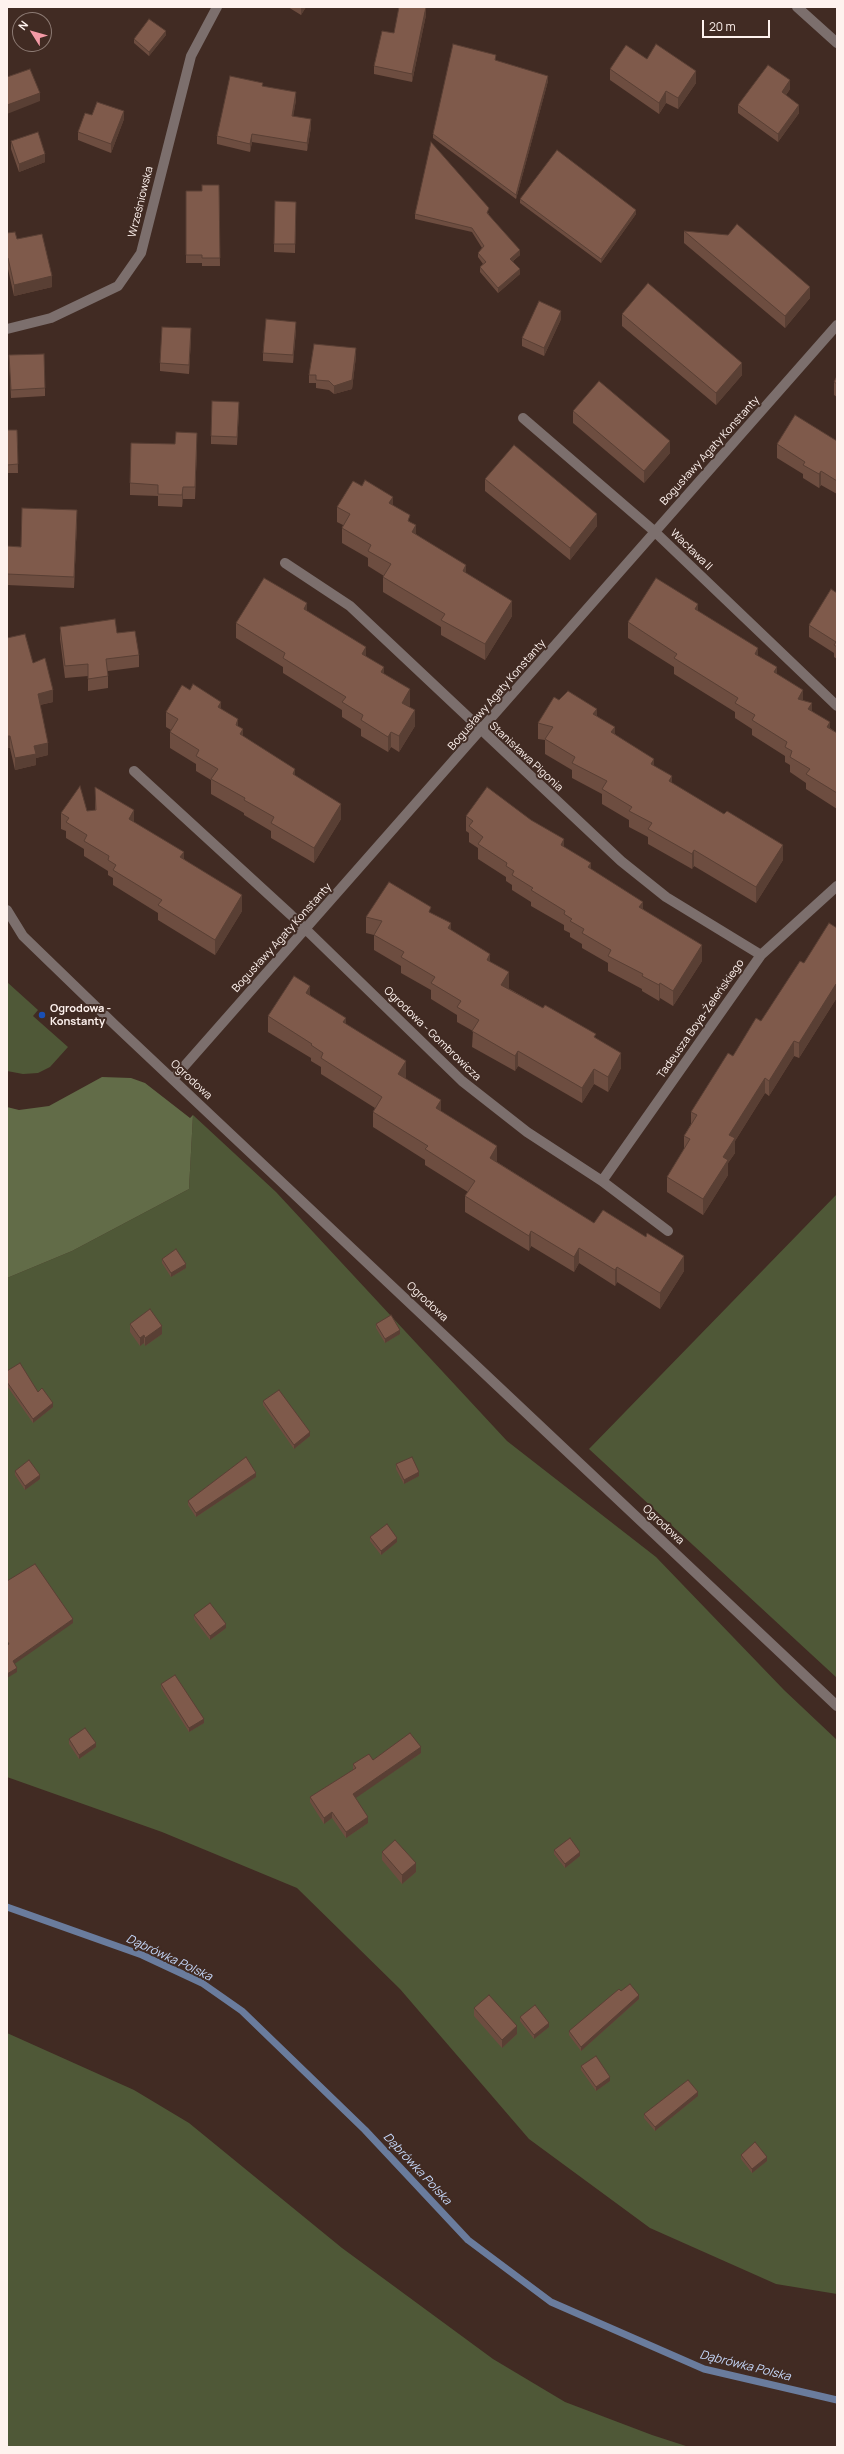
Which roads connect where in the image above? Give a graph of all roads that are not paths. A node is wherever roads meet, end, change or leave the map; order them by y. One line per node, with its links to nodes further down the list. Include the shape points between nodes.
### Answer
1 (218, 7): 5 (street, Wrześniowska, via 191,56 141,253 118,286 51,318)
2 (797, 7): 3 (street)
3 (837, 43)
4 (837, 325): 7 (street, Bogusławy Agaty Konstanty)
5 (7, 329)
6 (523, 418): 7 (street, Wacława II)
7 (654, 531): 9 (street, Wacława II); 10 (street, Bogusławy Agaty Konstanty)
8 (285, 563): 10 (street, Stanisława Pigonia, via 350,606)
9 (837, 706)
10 (481, 731): 14 (street, Bogusławy Agaty Konstanty); 15 (street, Stanisława Pigonia, via 621,861 666,897)
11 (134, 771): 14 (street)
12 (837, 886): 15 (street, Tadeusza Boya-Żeleńskiego)
13 (7, 910): 16 (street, Ogrodowa, via 23,936)
14 (306, 929): 16 (street, Bogusławy Agaty Konstanty); 17 (street, Ogrodowa - Gombrowicza, via 462,1081 527,1132)
15 (761, 955): 17 (street, Tadeusza Boya-Żeleńskiego)
16 (173, 1079): 19 (street, Ogrodowa)
17 (602, 1181): 18 (street, Ogrodowa - Gombrowicza)
18 (668, 1230)
19 (837, 1706)

